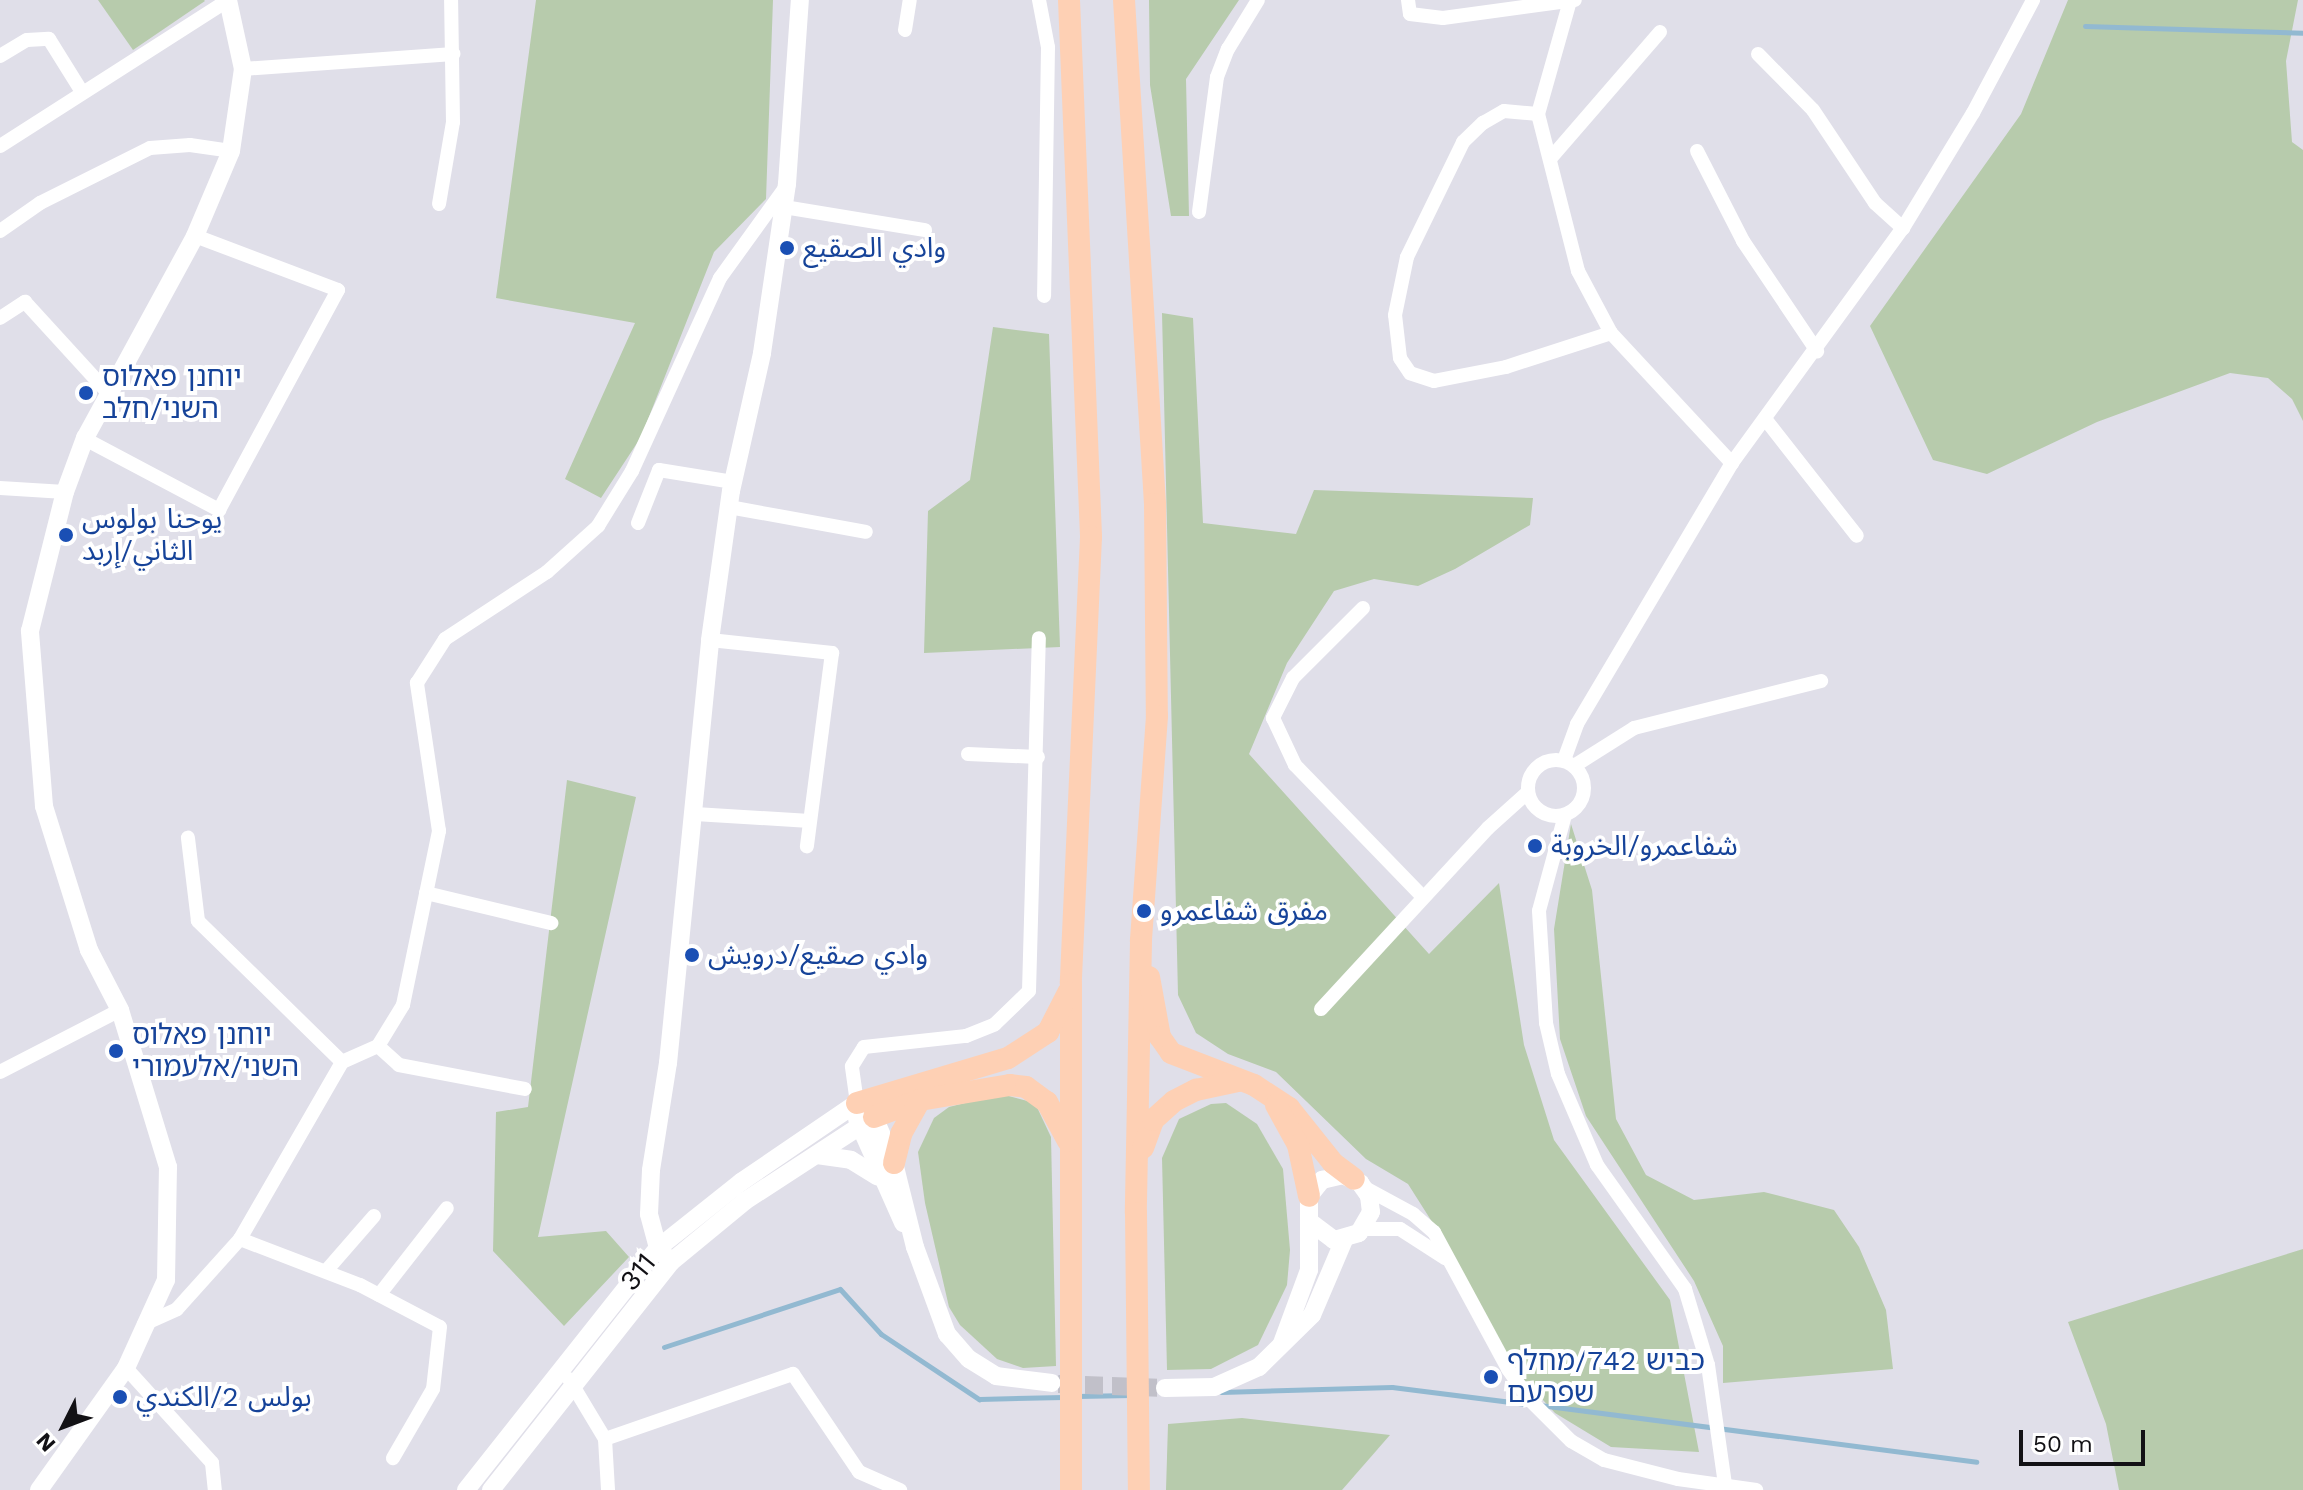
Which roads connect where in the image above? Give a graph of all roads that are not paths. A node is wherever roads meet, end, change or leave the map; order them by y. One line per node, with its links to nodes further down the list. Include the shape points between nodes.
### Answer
1 (228, 0): 17 (street); 18 (street)
2 (451, 0): 14 (street)
3 (800, 0): 24 (street)
4 (910, 0): 12 (street)
5 (1039, 0): 32 (street, via 1048,47)
6 (1069, 0): 64 (highway, via 1091,537)
7 (1124, 0): 63 (highway, via 1155,504 1157,716)
8 (1258, 0): 27 (street, via 1217,77)
9 (1408, 0): 10 (street, via 1410,14 1443,18)
10 (1573, 0): 19 (street)
11 (2033, 0): 28 (street)
12 (905, 30)
13 (1660, 32): 23 (street)
14 (453, 54): 17 (street); 25 (street, via 453,122)
15 (1758, 54): 28 (street, via 1813,110 1875,203)
16 (0, 56): 18 (street, via 27,40 49,39)
17 (243, 69): 21 (street)
18 (82, 92): 20 (street)
19 (1538, 114): 23 (street); 34 (street, via 1504,111 1463,142 1407,257 1395,315 1400,358 1410,373 1434,381 1506,367)
20 (0, 146)
21 (231, 151): 30 (street, via 190,145 150,148 40,203); 31 (street)
22 (1697, 151): 35 (street, via 1743,241)
23 (1550, 159): 34 (street, via 1578,271)
24 (787, 184): 26 (street); 60 (street, via 720,278 632,471 598,526 547,572 445,639 417,683 439,831)
25 (439, 204)
26 (784, 207): 29 (street); 40 (street, via 762,353)
27 (1199, 212)
28 (1903, 228): 35 (street)
29 (925, 230)
30 (0, 231)
31 (195, 236): 36 (street); 38 (street, via 338,290 219,510)
32 (1044, 296)
33 (0, 318): 36 (street, via 25,302)
34 (1611, 333): 39 (street)
35 (1817, 351): 37 (street)
36 (108, 393): 38 (street)
37 (1766, 420): 39 (street); 46 (street)
38 (85, 439): 42 (street)
39 (1732, 463): 53 (street, via 1577,724)
40 (733, 482): 43 (street); 44 (street, via 659,470)
41 (0, 488): 42 (street)
42 (65, 492): 66 (street, via 30,631 44,806 89,950)
43 (729, 507): 45 (street); 49 (street)
44 (638, 523)
45 (866, 532)
46 (1857, 536)
47 (1363, 608): 61 (street, via 1293,678 1273,718 1295,765)
48 (1039, 638): 52 (street)
49 (710, 640): 55 (street); 57 (street, via 832,653)
50 (1821, 681): 53 (street, via 1634,728)
51 (968, 754): 52 (street)
52 (1038, 757): 74 (street, via 1029,991 995,1024 966,1036 864,1047 852,1066)
53 (1569, 763): 54 (street, via 1536,766); 56 (street, via 1583,780 1583,797)
54 (1527, 793): 56 (street, via 1546,814); 61 (street)
55 (695, 814): 57 (street); 89 (street, via 651,1170 649,1214)
56 (1565, 815): 103 (street, via 1539,911 1546,1023 1558,1074 1597,1165 1685,1289 1708,1365)
57 (810, 821): 59 (street)
58 (188, 838): 68 (street, via 198,921)
59 (807, 846)
60 (426, 893): 62 (street); 67 (street, via 403,1005)
61 (1423, 897): 65 (street)
62 (551, 923)
63 (1141, 941): 70 (highway, via 1166,1045 1190,1064); 82 (highway)
64 (1071, 984): 74 (highway, via 1048,1032 1024,1049); 75 (highway)
65 (1321, 1009)
66 (120, 1010): 69 (street); 94 (street, via 168,1167 166,1280)
67 (378, 1046): 68 (street); 71 (street, via 399,1065)
68 (342, 1062): 86 (street)
69 (0, 1072)
70 (1241, 1081): 73 (highway); 82 (highway, via 1185,1094 1153,1120 1141,1156)
71 (525, 1089)
72 (920, 1100): 74 (highway); 75 (highway, via 992,1086 1026,1087 1054,1111); 77 (highway, via 901,1134)
73 (1274, 1100): 79 (highway, via 1301,1120 1326,1155); 80 (highway, via 1298,1145)
74 (863, 1116): 76 (street, 311); 77 (street); 78 (street); 89 (street, 311, via 741,1182)
75 (1072, 1154): 110 (highway)
76 (817, 1155): 78 (street, via 865,1166); 91 (street, 311, via 745,1201)
77 (894, 1163): 88 (street)
78 (883, 1183): 88 (street)
79 (1360, 1184): 80 (street, via 1332,1176); 85 (street, via 1372,1204); 90 (street, via 1424,1222)
80 (1309, 1196): 84 (street)
81 (447, 1208): 93 (street)
82 (1136, 1213): 111 (highway)
83 (374, 1216): 92 (street)
84 (1310, 1222): 87 (street, via 1325,1237); 95 (street, via 1309,1270)
85 (1366, 1229): 87 (street); 90 (street, via 1400,1229)
86 (240, 1239): 92 (street); 94 (street, via 177,1309)
87 (1344, 1240): 95 (street, via 1312,1315 1298,1334)
88 (915, 1247): 98 (street, via 937,1316 969,1359 996,1376)
89 (658, 1248): 91 (street); 97 (street, 311)
90 (1447, 1260): 103 (street, via 1521,1388 1571,1441 1604,1460 1678,1479)
91 (671, 1262): 99 (street, 311)
92 (326, 1271): 93 (street)
93 (379, 1295): 102 (street, via 440,1327 433,1389)
94 (142, 1324): 96 (street)
95 (1282, 1343): 100 (street, via 1259,1367 1231,1382)
96 (126, 1368): 104 (street); 105 (street, via 212,1463)
97 (560, 1371): 99 (street); 106 (street, 311)
98 (1052, 1383)
99 (576, 1384): 101 (street); 107 (street, 311)
100 (1165, 1388)
101 (605, 1439): 108 (street); 109 (street, via 793,1374 859,1472)
102 (393, 1458)
103 (1725, 1484): 112 (street)
104 (39, 1490)
105 (215, 1490)
106 (466, 1490)
107 (491, 1490)
108 (608, 1490)
109 (900, 1490)
110 (1071, 1490)
111 (1139, 1490)
112 (1756, 1490)

